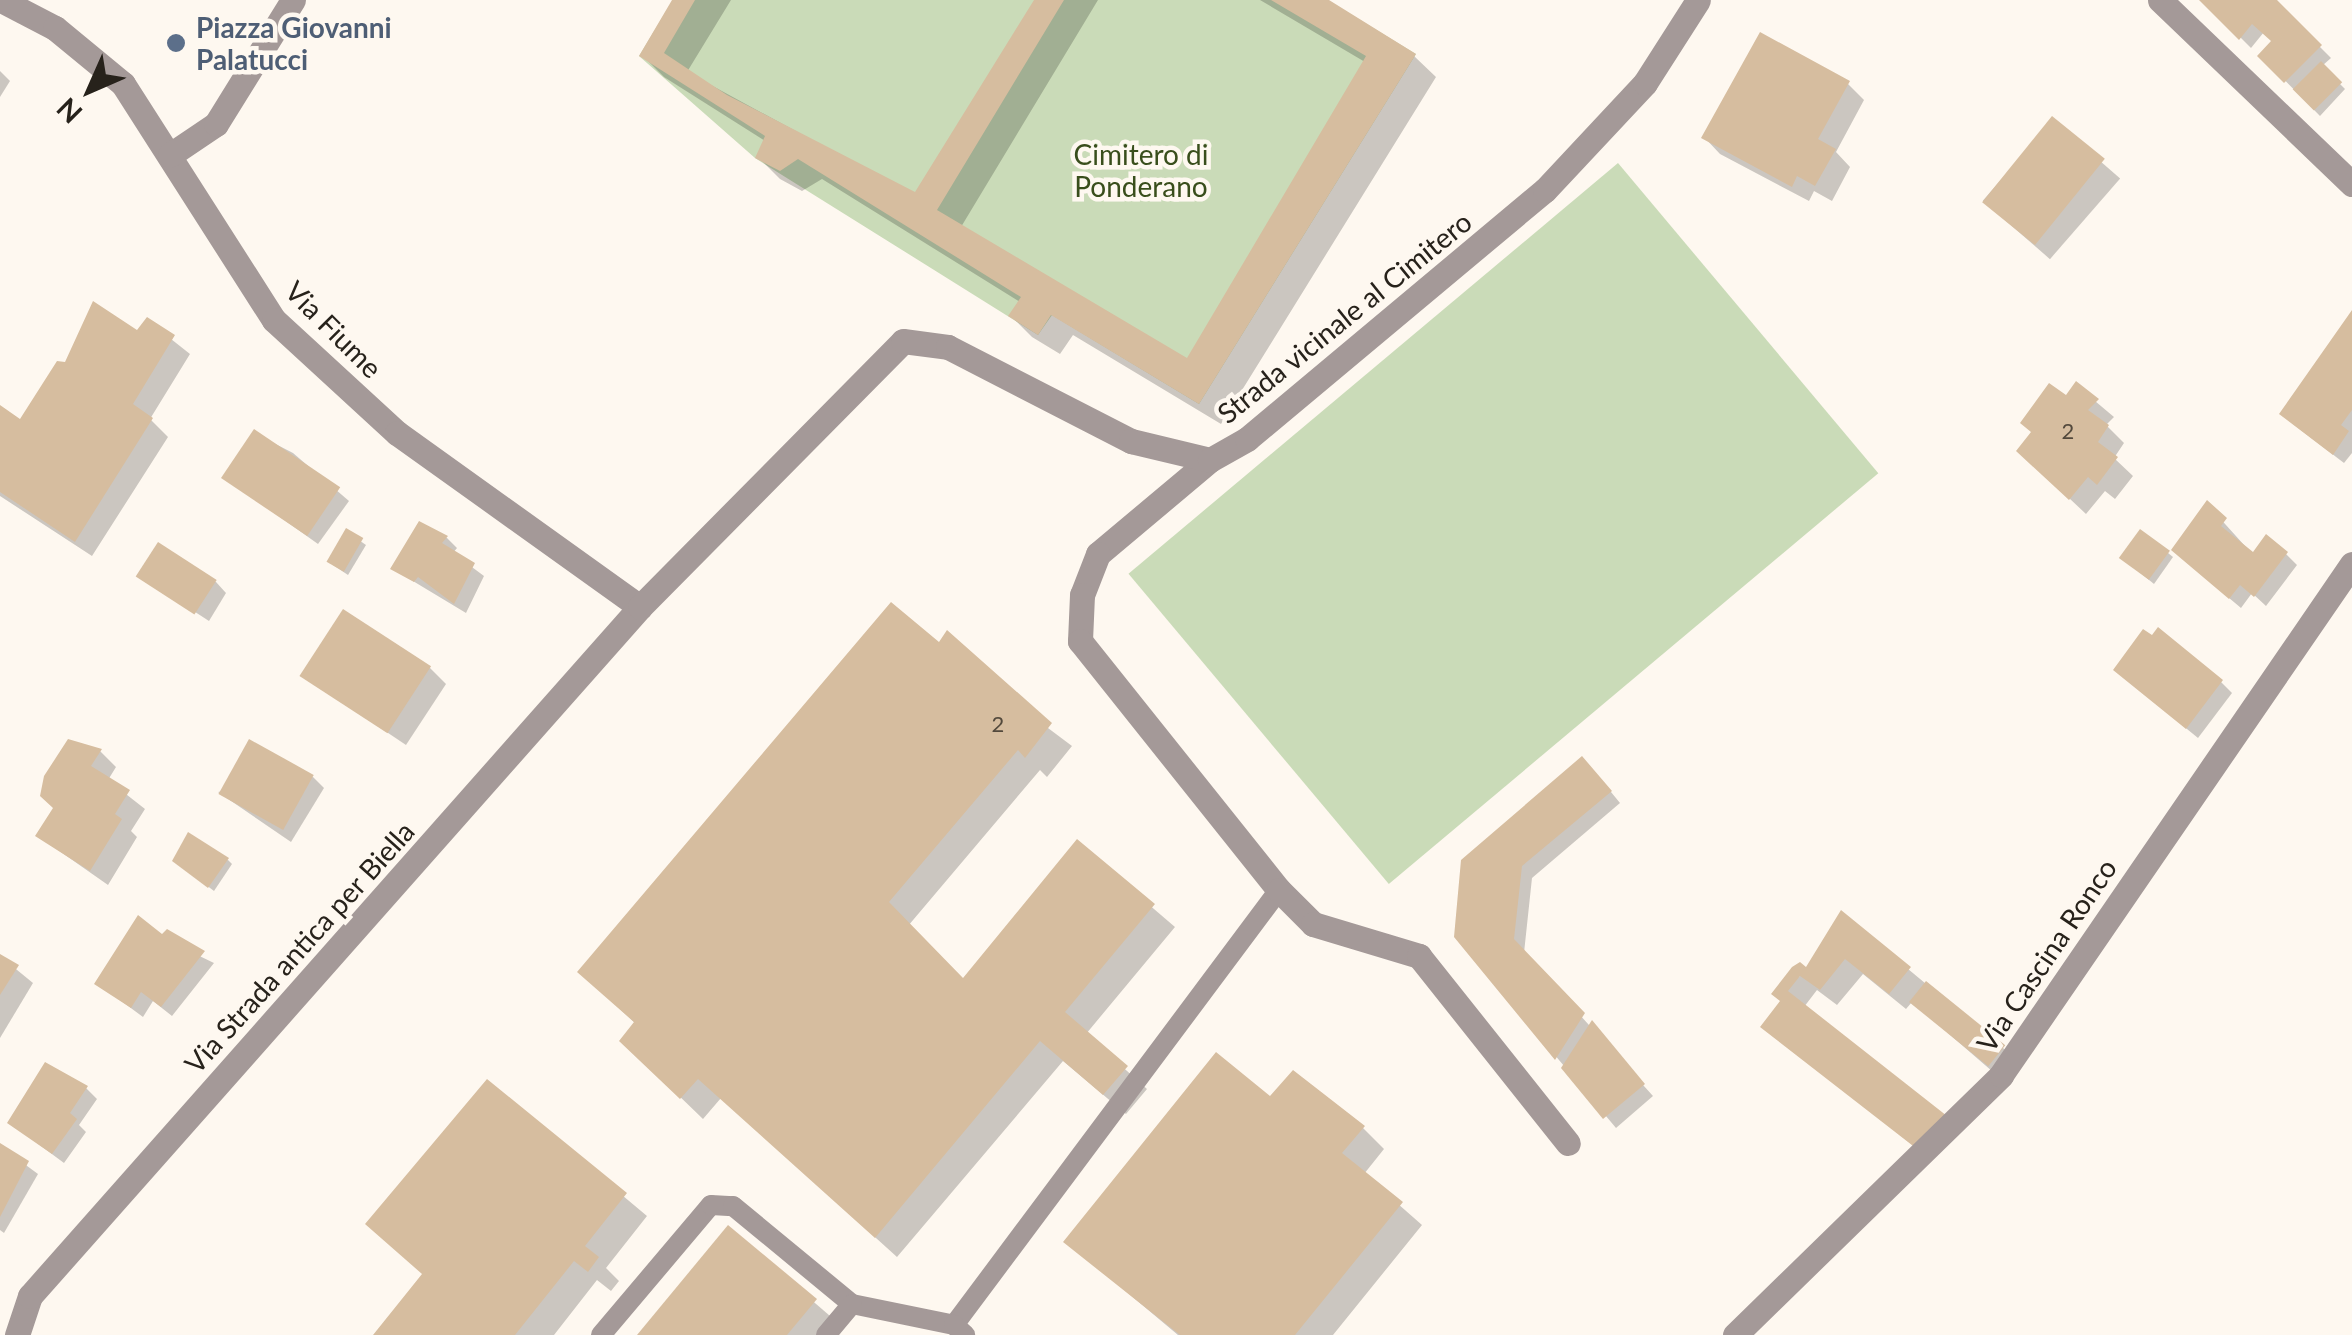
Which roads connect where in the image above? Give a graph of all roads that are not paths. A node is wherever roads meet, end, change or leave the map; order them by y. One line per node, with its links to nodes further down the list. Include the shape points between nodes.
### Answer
1 (0, 0): 5 (street, Via Fiume, via 55,28 123,84)
2 (293, 0): 5 (street, via 216,124)
3 (1698, 0): 7 (street, Strada vicinale al Cimitero, via 1645,83 1546,190 1247,439)
4 (2160, 0): 6 (street)
5 (170, 155): 9 (street, Via Fiume, via 274,320 397,434)
6 (2352, 184)
7 (1210, 460): 9 (street, Strada vicinale al Cimitero, via 1131,441 948,346 902,340); 10 (street, via 1098,554 1082,595 1080,640)
8 (2352, 564): 17 (street, Via Cascina Ronco, via 2001,1075)
9 (640, 608): 14 (street, Via Strada antica per Biella, via 30,1296)
10 (1280, 890): 11 (street, via 1313,924 1418,956); 13 (lane)
11 (1568, 1143)
12 (852, 1304): 13 (lane); 15 (lane, via 733,1206 711,1205); 16 (lane)
13 (960, 1330)
14 (17, 1335)
15 (601, 1335)
16 (826, 1335)
17 (1735, 1335)

